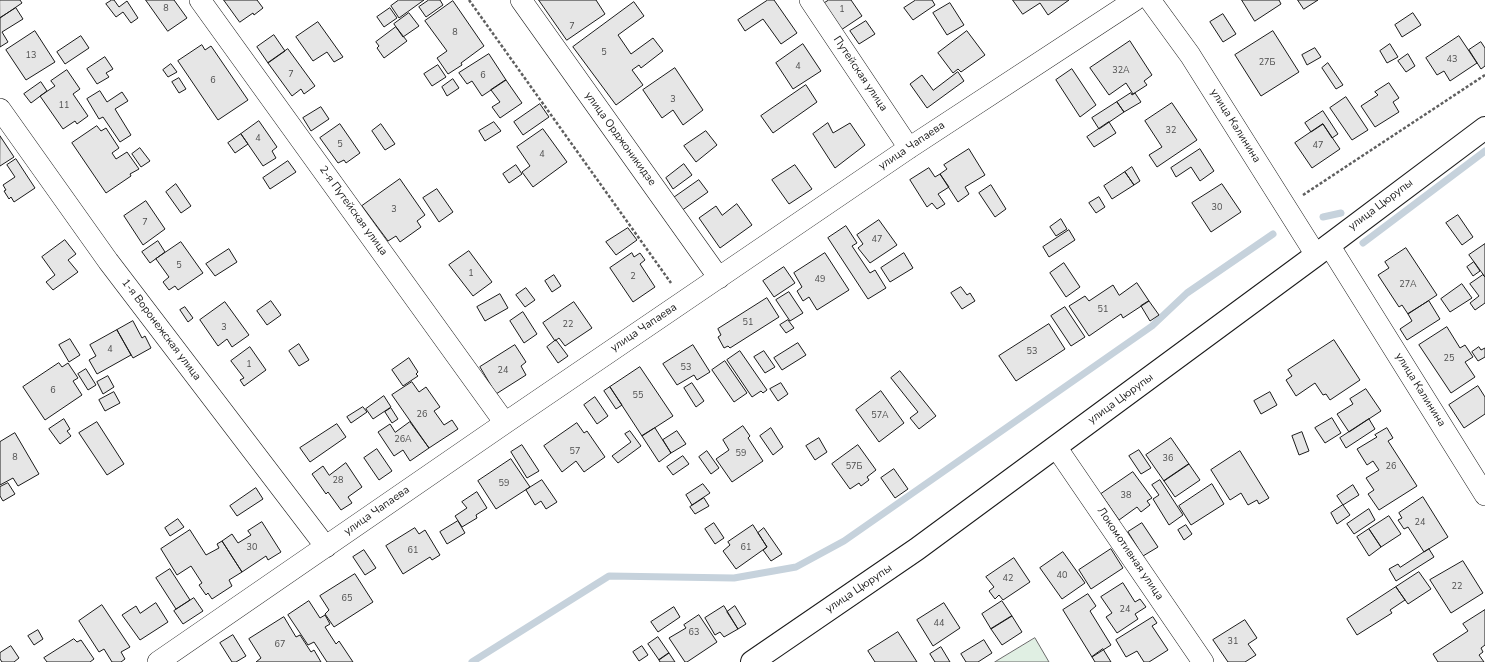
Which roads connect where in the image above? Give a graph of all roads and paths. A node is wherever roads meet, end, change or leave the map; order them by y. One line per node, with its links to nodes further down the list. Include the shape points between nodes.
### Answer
1 (200, 0): 15 (street, 2-я Путейская улица)
2 (469, 0): 14 (path)
3 (521, 0): 13 (street, улица Орджоникидзе)
4 (810, 0): 10 (street, Путейская улица)
5 (1135, 0): 10 (street, улица Чапаева)
6 (1150, 0): 11 (street, улица Калинина, via 1190,55)
7 (1485, 75): 11 (path)
8 (0, 110): 18 (street, 1-я Воронежская улица, via 108,261)
9 (1485, 128): 12 (street, улица Цюрупы)
10 (909, 148): 13 (street, улица Чапаева)
11 (1286, 207): 12 (street, улица Калинина)
12 (1322, 250): 16 (street, улица Цюрупы); 17 (street, улица Калинина)
13 (719, 278): 14 (street, улица Чапаева)
14 (684, 302): 15 (street, улица Чапаева)
15 (505, 423): 18 (street, улица Чапаева)
16 (1056, 447): 20 (street, улица Цюрупы, via 917,549); 21 (street, Локомотивная улица)
17 (1485, 495)
18 (326, 547): 19 (street, улица Чапаева)
19 (158, 662)
20 (752, 662)
21 (1203, 662)

